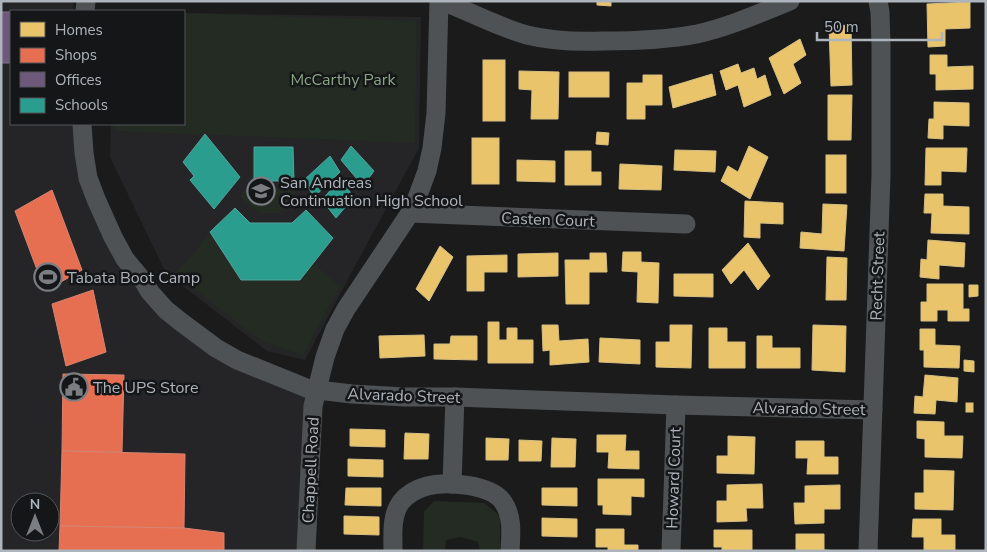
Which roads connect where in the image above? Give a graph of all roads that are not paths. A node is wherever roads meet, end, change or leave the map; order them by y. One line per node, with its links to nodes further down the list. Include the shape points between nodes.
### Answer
1 (441, 1): 2 (street, via 528,35 587,42 640,41 690,35 734,23); 5 (street, Chappell Road, via 432,148 418,198)
2 (790, 1)
3 (878, 1): 10 (street, Recht Street, via 882,45 881,175)
4 (82, 125): 7 (street, Alvarado Street, via 88,178 96,199 125,259 150,292 166,310 216,348 246,364 309,390)
5 (410, 213): 6 (street, Casten Court); 7 (street, Chappell Road, via 335,329)
6 (686, 224)
7 (317, 390): 8 (street, Alvarado Street, via 405,397); 12 (street, Chappell Road, via 313,406)
8 (456, 397): 9 (street, Alvarado Street); 11 (street)
9 (676, 405): 10 (street, Alvarado Street); 15 (street, Howard Court)
10 (873, 410): 16 (street, Recht Street)
11 (452, 484): 13 (street, via 429,486 408,494 395,515); 14 (street, via 489,491 500,498 509,513)
12 (306, 551)
13 (393, 551)
14 (510, 551)
15 (671, 551)
16 (868, 551)

